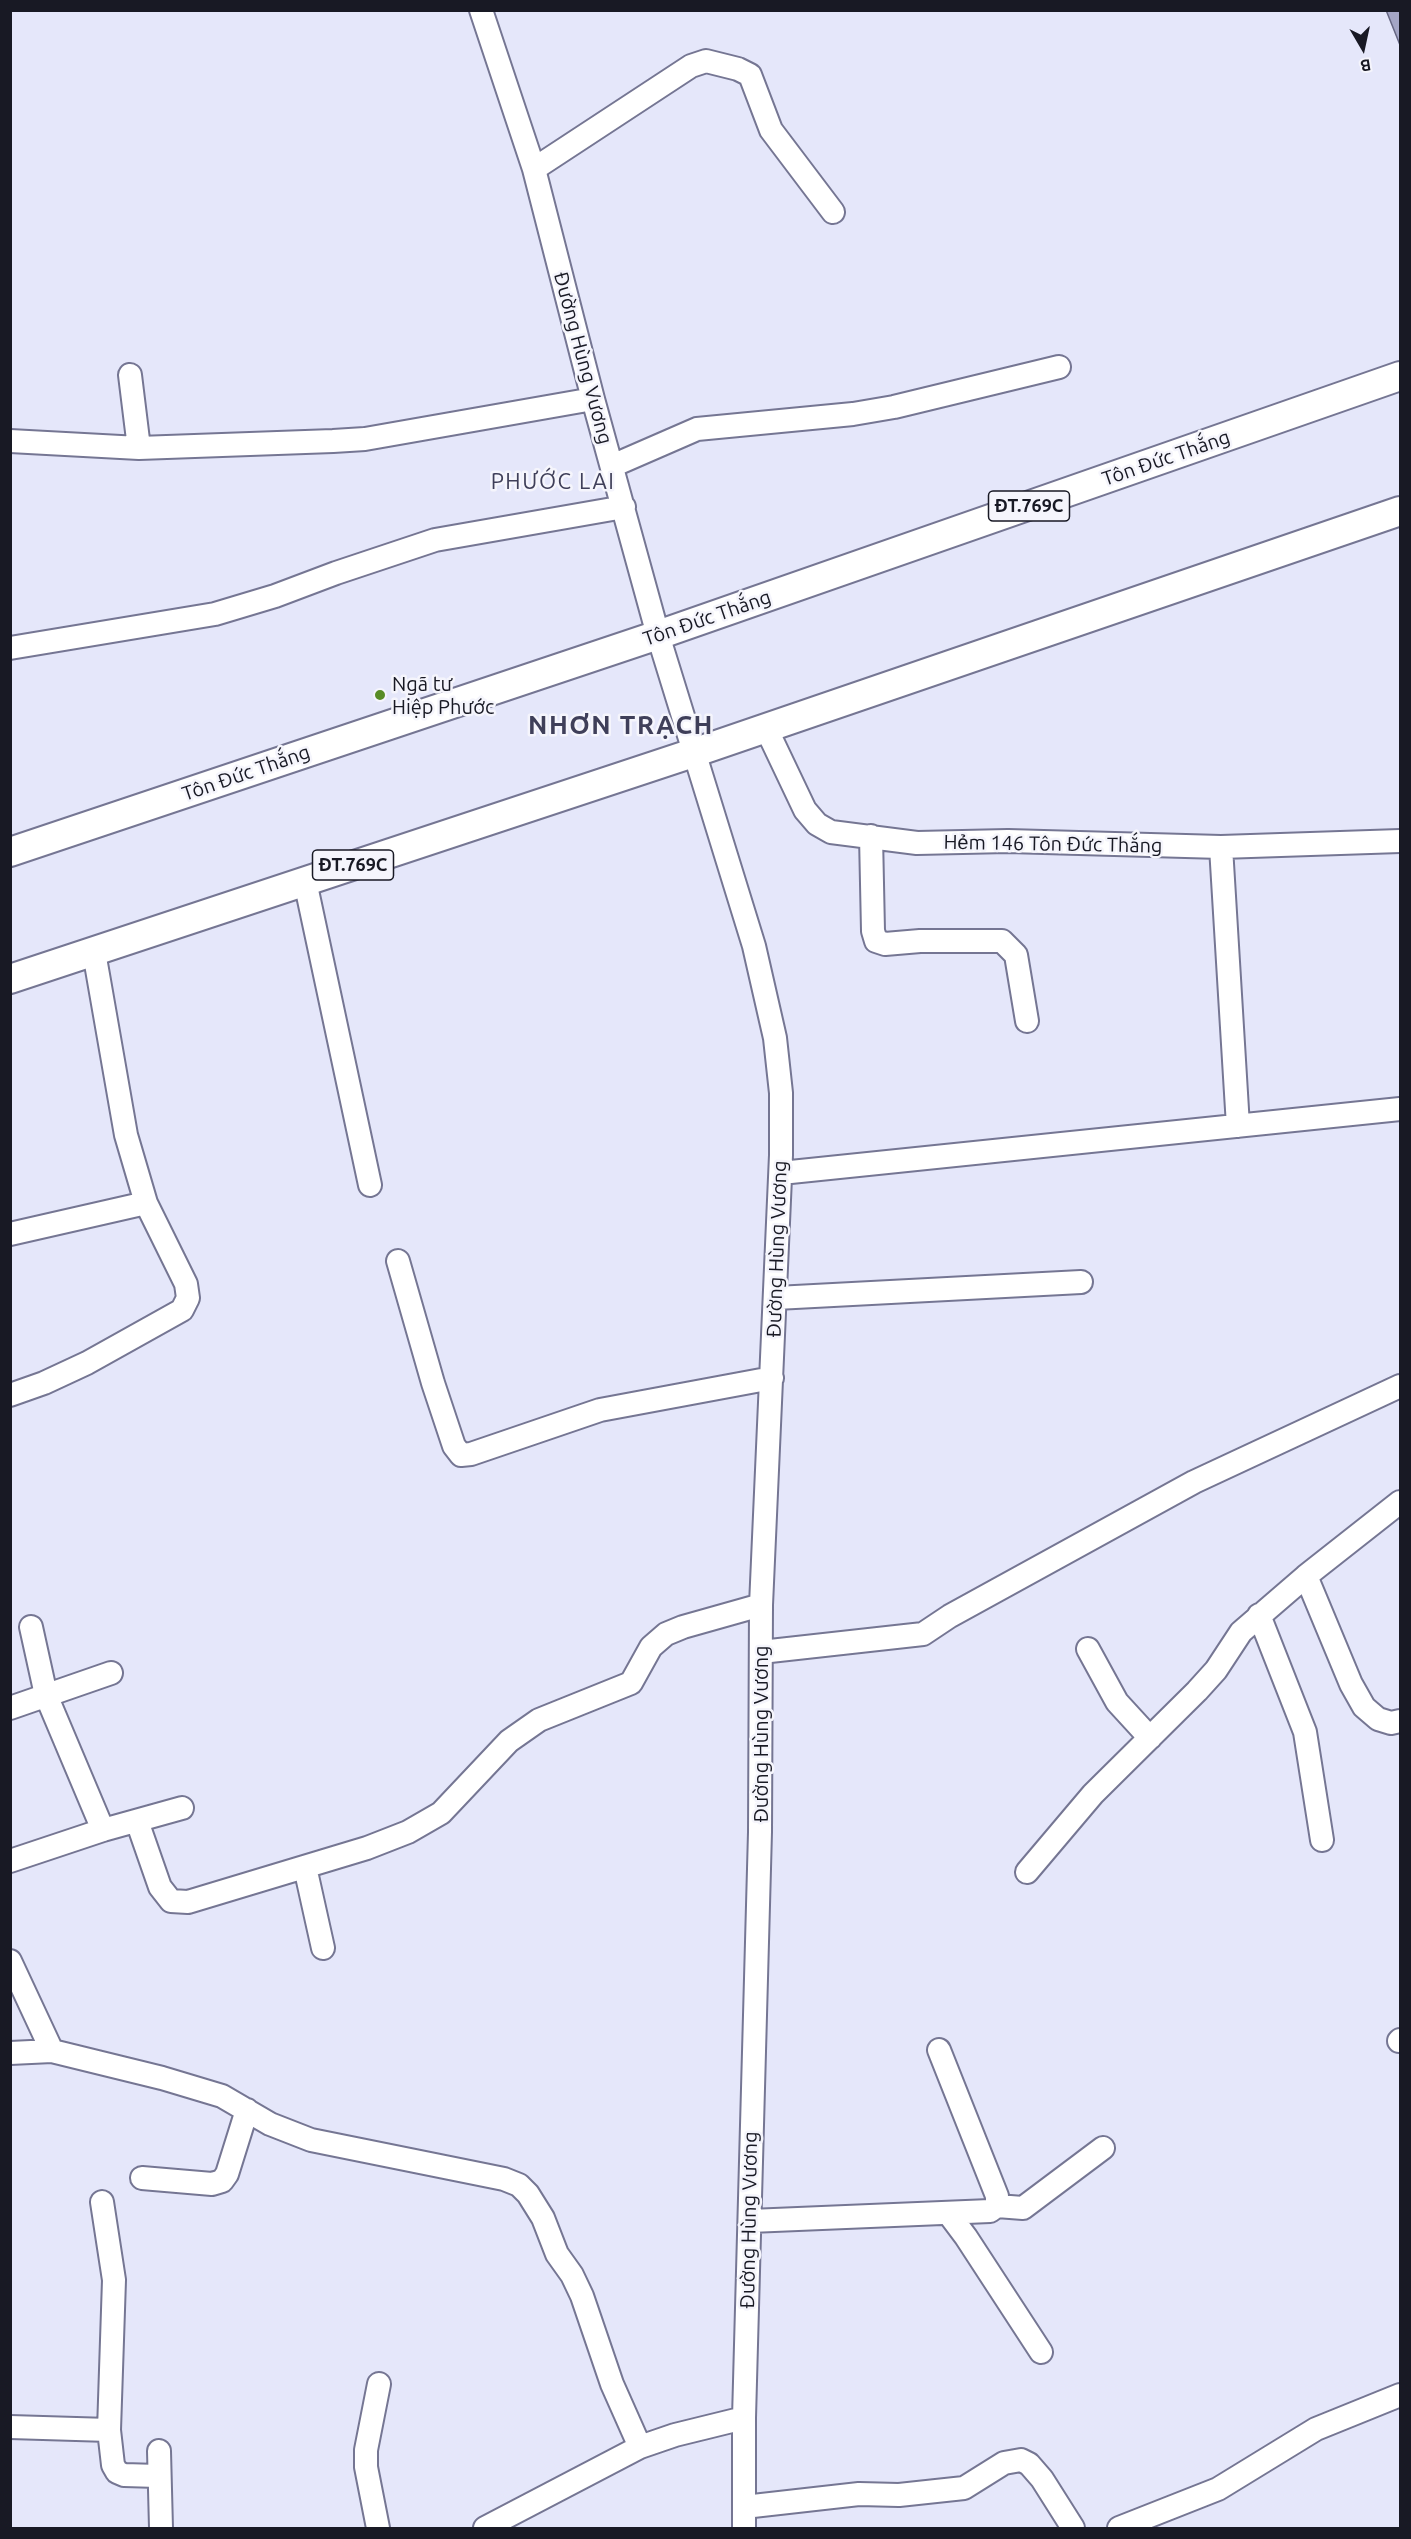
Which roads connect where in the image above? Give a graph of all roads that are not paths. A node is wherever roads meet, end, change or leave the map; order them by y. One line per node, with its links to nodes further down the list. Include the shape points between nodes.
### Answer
1 (481, 10): 2 (street, Đường Hùng Vương)
2 (534, 170): 3 (street, via 691,66 706,61 750,75 771,130); 7 (street, Đường Hùng Vương)
3 (833, 212)
4 (1059, 367): 10 (street, via 894,407 697,429)
5 (130, 375): 9 (street)
6 (1401, 376): 13 (main road, Tôn Đức Thắng / ĐT.769C)
7 (593, 399): 9 (street, via 365,439); 10 (street, Đường Hùng Vương)
8 (10, 441): 9 (street)
9 (139, 448)
10 (612, 466): 11 (street, Đường Hùng Vương)
11 (624, 507): 13 (street, Đường Hùng Vương); 14 (street, via 435,540 215,614)
12 (1401, 511): 15 (main road, ĐT.769C)
13 (658, 635): 16 (street, Đường Hùng Vương); 20 (main road, Tôn Đức Thắng / ĐT.769C)
14 (10, 648)
15 (766, 728): 16 (main road, ĐT.769C); 17 (street, Hẻm 146 Tôn Đức Thắng, via 805,810 817,824 831,832)
16 (696, 752): 21 (main road, ĐT.769C); 27 (street, Đường Hùng Vương, via 754,946 775,1038 781,1093)
17 (871, 836): 19 (street, Hẻm 146 Tôn Đức Thắng, via 917,843 1008,840); 24 (street, via 876,941 1002,941 1016,955)
18 (1401, 842): 19 (street, Hẻm 146 Tôn Đức Thắng)
19 (1221, 847): 26 (street)
20 (10, 852)
21 (305, 881): 22 (main road, ĐT.769C); 28 (street)
22 (94, 952): 23 (main road, ĐT.769C); 29 (street, via 119,1107)
23 (10, 979)
24 (1027, 1021)
25 (1401, 1109): 26 (street)
26 (1238, 1126): 27 (street)
27 (781, 1173): 33 (street, Đường Hùng Vương)
28 (370, 1185)
29 (146, 1203): 30 (street); 36 (street, via 186,1284 188,1298 182,1310 87,1363)
30 (10, 1233)
31 (398, 1261): 34 (street, via 433,1383 454,1446 461,1455 600,1410)
32 (1081, 1282): 33 (street)
33 (776, 1298): 34 (street, Đường Hùng Vương)
34 (772, 1378): 39 (street, Đường Hùng Vương)
35 (1401, 1386): 43 (street, via 1194,1482 923,1634)
36 (10, 1395)
37 (1401, 1502): 38 (street)
38 (1306, 1576): 40 (street); 47 (street, via 1364,1707 1378,1719)
39 (761, 1605): 43 (street, Đường Hùng Vương); 54 (street, via 666,1634 651,1647 631,1683 539,1720 509,1741 441,1813 408,1832 367,1848)
40 (1259, 1615): 48 (street, via 1241,1632 1216,1670); 52 (street, via 1305,1732)
41 (30, 1627): 45 (street)
42 (1088, 1649): 48 (street, via 1117,1702)
43 (761, 1652): 67 (street, Đường Hùng Vương)
44 (111, 1673): 45 (street)
45 (46, 1695): 46 (street); 51 (street)
46 (10, 1708)
47 (1401, 1721)
48 (1150, 1738): 55 (street, via 1093,1794)
49 (182, 1808): 50 (street)
50 (137, 1821): 51 (street); 54 (street, via 160,1887 171,1901 188,1902)
51 (103, 1830): 53 (street)
52 (1322, 1840)
53 (10, 1861)
54 (305, 1866): 56 (street)
55 (1027, 1872)
56 (323, 1948)
57 (10, 1961): 59 (street)
58 (939, 2050): 65 (street, via 997,2196)
59 (52, 2051): 60 (street); 61 (street, via 222,2096)
60 (10, 2053)
61 (247, 2110): 63 (street, via 222,2181 212,2184); 74 (street, via 311,2140 519,2185 543,2218 557,2254 582,2295 612,2384)
62 (1103, 2148): 65 (street, via 1023,2208)
63 (142, 2178)
64 (102, 2202): 73 (street, via 114,2280)
65 (997, 2206): 66 (street, via 990,2211)
66 (948, 2213): 67 (street); 68 (street)
67 (750, 2221): 71 (street, Đường Hùng Vương)
68 (1041, 2352)
69 (379, 2384): 79 (street, via 366,2450)
70 (1401, 2395): 82 (street, via 1316,2429 1218,2489)
71 (744, 2418): 74 (street); 77 (street, Đường Hùng Vương)
72 (10, 2427): 73 (street)
73 (109, 2430): 76 (street, via 117,2472)
74 (640, 2447): 80 (street)
75 (159, 2451): 76 (street)
76 (158, 2476): 78 (street)
77 (744, 2518): 81 (street, via 859,2494 891,2496 964,2488 1004,2463 1021,2460 1042,2479)
78 (161, 2529)
79 (378, 2529)
80 (485, 2529)
81 (1073, 2529)
82 (1119, 2529)

